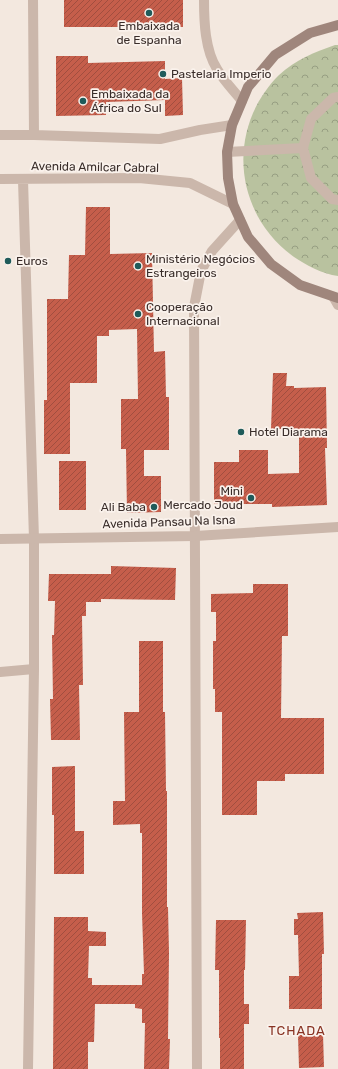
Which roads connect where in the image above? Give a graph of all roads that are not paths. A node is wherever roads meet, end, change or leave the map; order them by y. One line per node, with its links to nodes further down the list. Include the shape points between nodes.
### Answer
1 (33, 0): 7 (street)
2 (204, 0): 5 (street, via 209,49 217,69)
3 (338, 25): 5 (main road, via 310,33 275,55 248,87)
4 (338, 97): 9 (street, via 333,98 311,119)
5 (242, 101): 6 (main road)
6 (232, 125): 7 (street, via 160,139); 10 (main road)
7 (34, 134): 8 (street)
8 (0, 135)
9 (303, 148): 10 (street); 13 (street, via 311,178 332,199)
10 (227, 152): 14 (main road)
11 (0, 179): 12 (street, Avenida Amilcar Cabral)
12 (24, 180): 14 (street, Avenida Amilcar Cabral, via 139,178 190,183); 20 (street)
13 (338, 200)
14 (233, 204): 15 (main road)
15 (240, 220): 16 (main road, via 248,237 271,264 300,285); 18 (street, via 212,251 201,271 194,307)
16 (337, 300)
17 (338, 527): 18 (street, Avenida Pansau Na Isna)
18 (195, 536): 20 (street, Avenida Pansau Na Isna); 24 (street)
19 (0, 539): 20 (street, Avenida Pansau Na Isna)
20 (34, 539): 21 (street)
21 (34, 669): 22 (street); 23 (street)
22 (0, 672)
23 (28, 1069)
24 (197, 1069)

